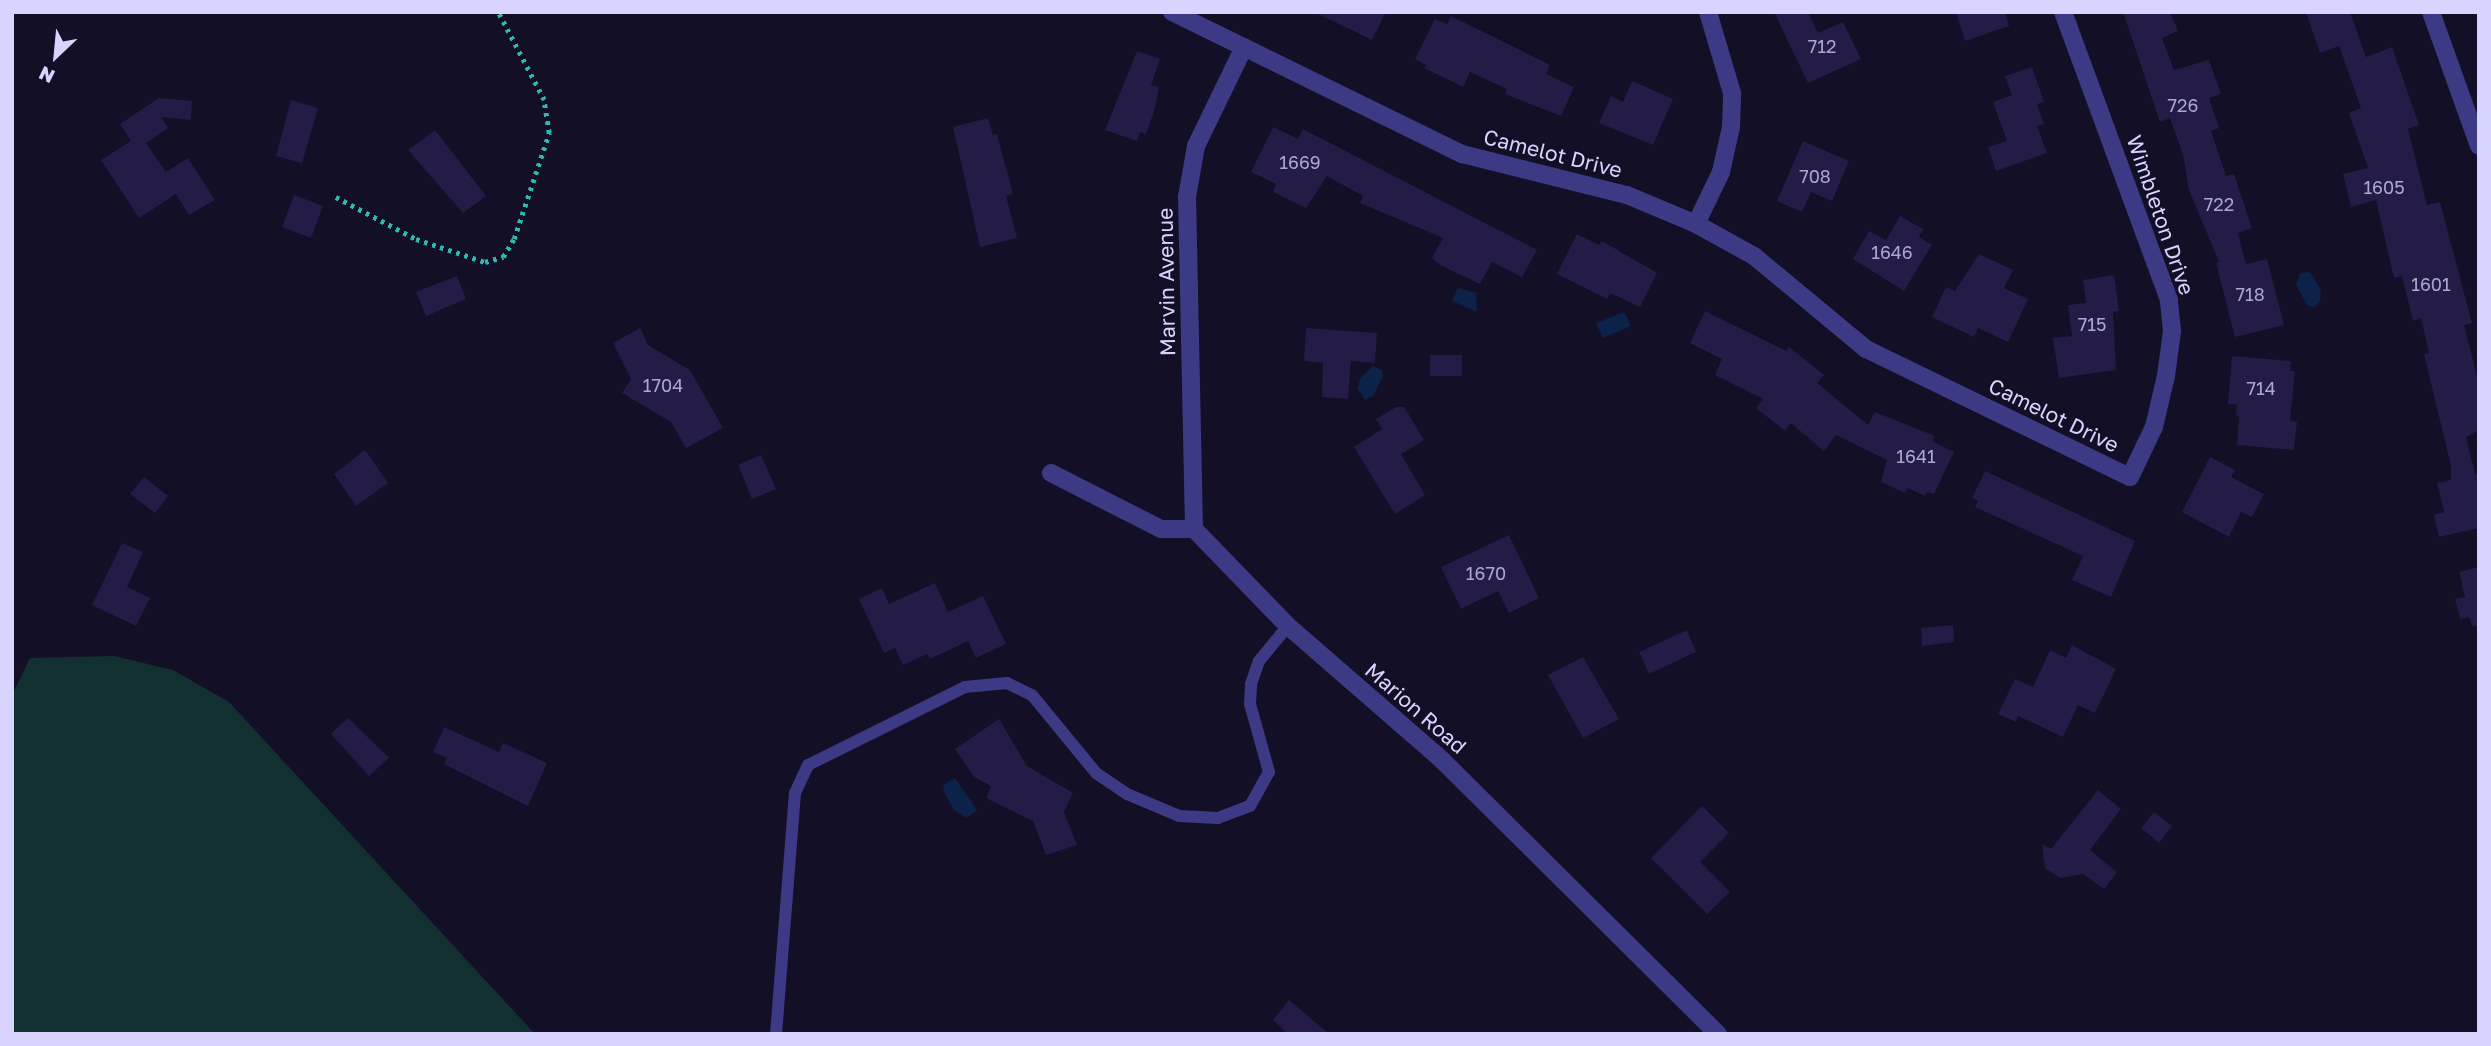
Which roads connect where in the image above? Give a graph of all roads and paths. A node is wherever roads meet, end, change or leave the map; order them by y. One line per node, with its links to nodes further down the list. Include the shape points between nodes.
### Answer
1 (498, 12): 8 (path, via 544,100 550,133 514,239 503,257 485,262 416,239)
2 (1172, 12): 6 (street, Camelot Drive)
3 (1708, 12): 9 (street, via 1732,93 1731,127 1721,172)
4 (2063, 12): 11 (street, Wimbleton Drive, via 2169,300 2172,331 2166,376 2154,427)
5 (2431, 12): 7 (street)
6 (1244, 47): 9 (street, Camelot Drive, via 1462,154 1627,195); 12 (street, Marvin Avenue, via 1196,146 1187,197)
7 (2479, 146)
8 (336, 197)
9 (1696, 225): 11 (street, Camelot Drive, via 1754,256 1866,349)
10 (1051, 473): 12 (street, via 1161,529)
11 (2130, 477)
12 (1194, 529): 13 (street, Marion Road)
13 (1287, 626): 14 (lane, via 1259,661 1251,684 1250,704 1269,772 1250,806 1218,818 1179,816 1126,794 1096,773 1032,695 1007,683 965,687 808,765 795,793); 15 (street, Marion Road, via 1442,760)
14 (776, 1034)
15 (1718, 1034)

